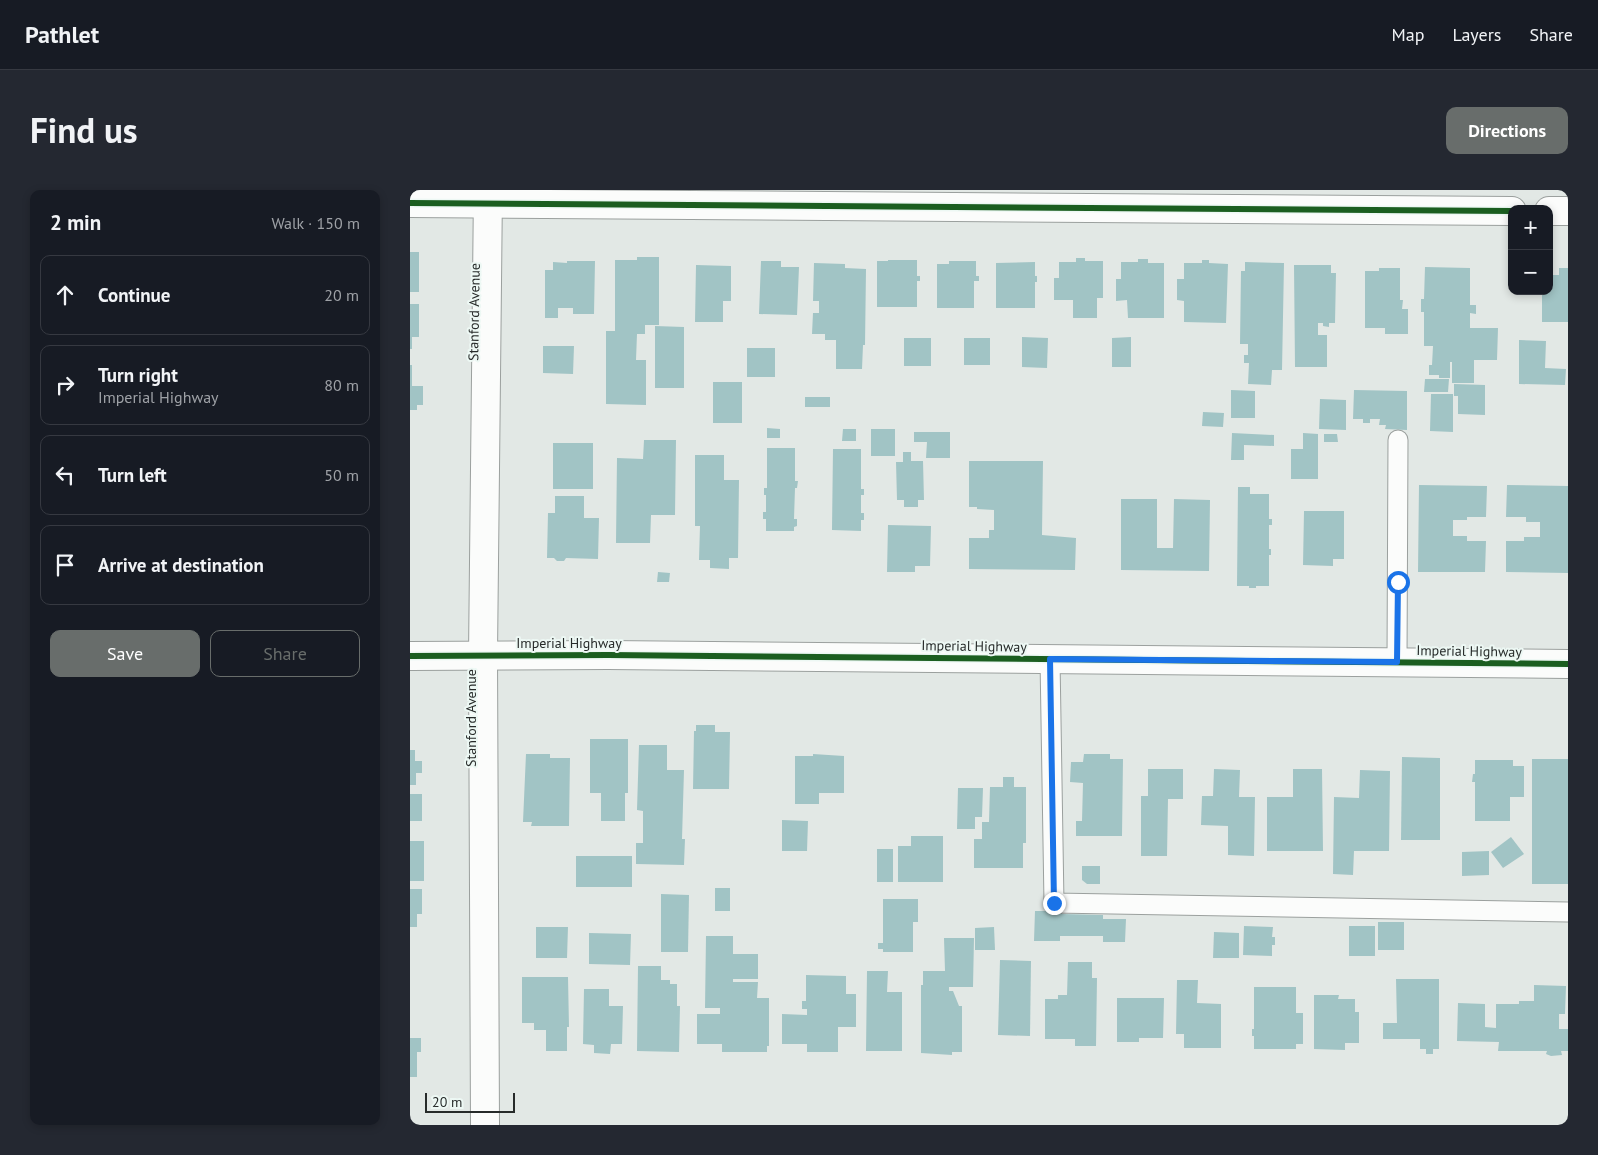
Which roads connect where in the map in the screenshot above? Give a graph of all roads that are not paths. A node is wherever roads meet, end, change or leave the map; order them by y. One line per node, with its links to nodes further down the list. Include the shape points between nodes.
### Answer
1 (488, 197): 2 (street); 3 (street); 7 (street, Stanford Avenue)
2 (410, 204)
3 (1508, 211)
4 (1553, 211): 5 (street)
5 (1568, 211)
6 (1398, 440): 10 (lane)
7 (483, 655): 8 (street, Imperial Highway); 9 (street, Imperial Highway); 13 (street, Stanford Avenue)
8 (410, 656)
9 (1050, 659): 10 (street, Imperial Highway); 12 (lane, via 1054,903)
10 (1397, 662): 11 (street, Imperial Highway)
11 (1568, 664)
12 (1568, 912)
13 (485, 1125)

